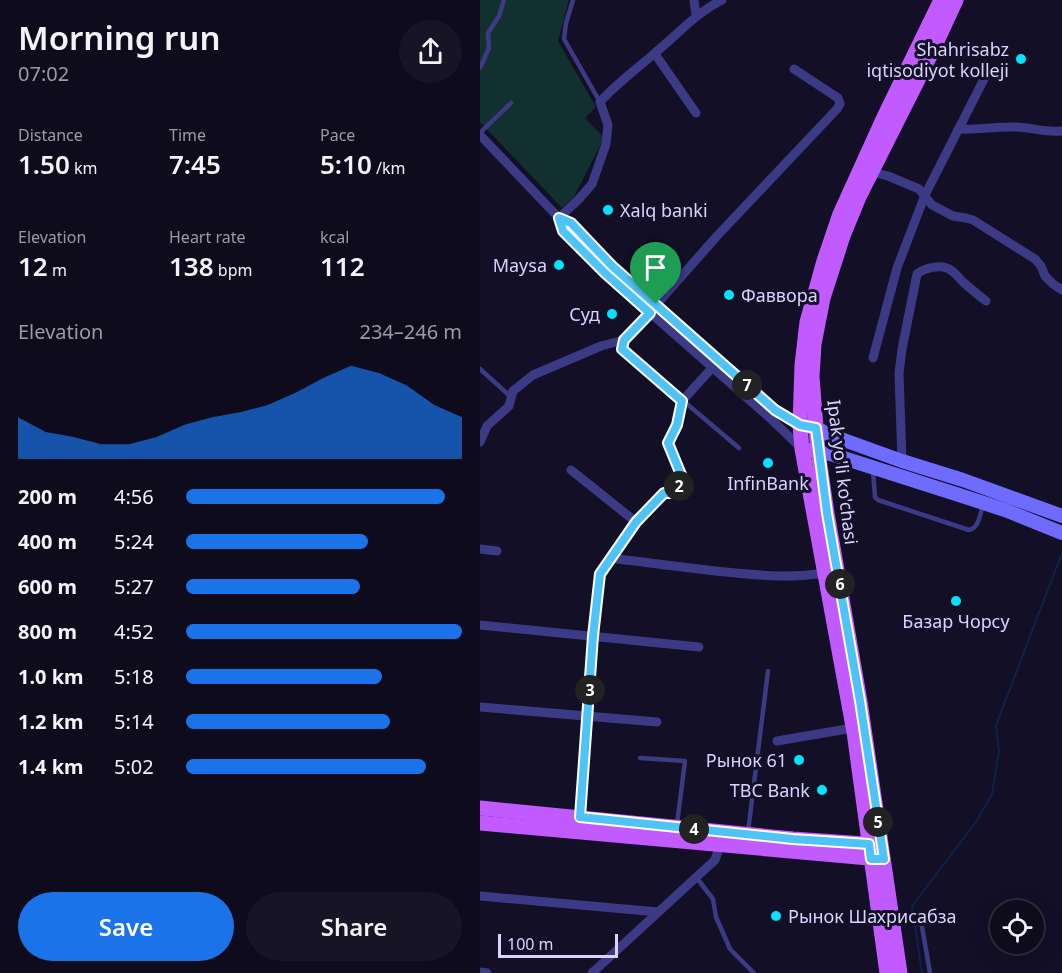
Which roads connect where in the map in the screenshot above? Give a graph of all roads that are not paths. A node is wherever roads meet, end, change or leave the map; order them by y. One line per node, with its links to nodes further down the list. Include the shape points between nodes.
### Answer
1 (504, 0): 9 (lane, via 488,33 489,48)
2 (573, 0): 12 (lane, via 564,39)
3 (694, 0): 7 (street)
4 (722, 0): 7 (street)
5 (941, 0): 31 (main road, Ipak yo'li ko'chasi, via 845,203 824,261 807,322)
6 (956, 0): 18 (main road, Ipak yo'li ko'chasi)
7 (696, 15): 8 (street)
8 (655, 54): 12 (street); 14 (street)
9 (480, 68)
10 (794, 69): 23 (street, via 838,98 840,104)
11 (984, 79): 15 (street)
12 (600, 102): 20 (street, via 609,125 592,184)
13 (511, 103): 17 (lane)
14 (696, 113)
15 (958, 129): 16 (street, via 1011,126); 19 (street)
16 (1062, 131)
17 (480, 134): 20 (street)
18 (872, 172): 19 (street, via 919,189); 32 (main road, Ipak yo'li ko'chasi, via 843,236 823,298 812,377)
19 (924, 195): 21 (street, via 932,205 953,216 973,220 1035,259 1045,276); 26 (street, via 897,268)
20 (559, 218): 23 (street, via 571,223); 24 (street, via 563,231)
21 (1062, 290)
22 (986, 301): 37 (street, via 945,267 917,274 899,373)
23 (656, 304): 31 (street, via 775,410)
24 (650, 313): 25 (street); 27 (street)
25 (624, 340): 29 (street, via 533,375); 30 (lane, via 622,349)
26 (873, 358)
27 (712, 368): 30 (street); 35 (street)
28 (480, 369): 29 (lane)
29 (511, 397): 33 (street, via 509,405 486,426)
30 (682, 401): 34 (lane); 42 (street, via 668,443 682,477 677,493 664,493)
31 (800, 425): 32 (main road); 35 (main road, Ipak yo'li ko'chasi)
32 (816, 428): 36 (main road, Ipak yo'li ko'chasi); 37 (main road)
33 (480, 442)
34 (739, 448)
35 (802, 449): 36 (main road); 47 (main road, Ipak yo'li ko'chasi)
36 (818, 452): 38 (main road); 64 (main road, Ipak yo'li ko'chasi, via 860,701)
37 (902, 461): 41 (main road)
38 (873, 468): 40 (main road); 40 (lane, via 875,497 879,500 969,530 976,526)
39 (571, 470): 42 (street)
40 (984, 503): 43 (main road)
41 (1062, 516)
42 (636, 522): 46 (street)
43 (1062, 533)
44 (480, 549): 45 (street)
45 (497, 551)
46 (610, 558): 47 (street, via 768,576); 49 (street, via 600,574)
47 (824, 573): 55 (main road, Ipak yo'li ko'chasi)
48 (480, 625): 49 (street)
49 (593, 636): 50 (street); 53 (street)
50 (699, 647)
51 (768, 671): 62 (lane)
52 (480, 707): 53 (street)
53 (588, 717): 54 (street); 59 (street)
54 (657, 722)
55 (853, 728): 56 (street); 64 (main road, Ipak yo'li ko'chasi)
56 (777, 741)
57 (640, 758): 61 (lane, via 685,761)
58 (480, 808): 59 (main road)
59 (580, 817): 61 (main road)
60 (480, 823): 63 (main road)
61 (676, 827): 62 (main road)
62 (748, 834): 64 (main road)
63 (720, 845): 64 (main road); 65 (street, via 715,860)
64 (876, 852): 73 (main road, Ipak yo'li ko'chasi); 74 (main road, Ipak yo'li ko'chasi)
65 (696, 877): 67 (street); 72 (lane, via 713,899 716,917 730,948)
66 (480, 896): 67 (street)
67 (657, 912): 71 (street)
68 (920, 915): 75 (lane)
69 (480, 972): 70 (street)
70 (487, 973)
71 (591, 973)
72 (754, 973)
73 (887, 973)
74 (900, 973)
75 (930, 973)

